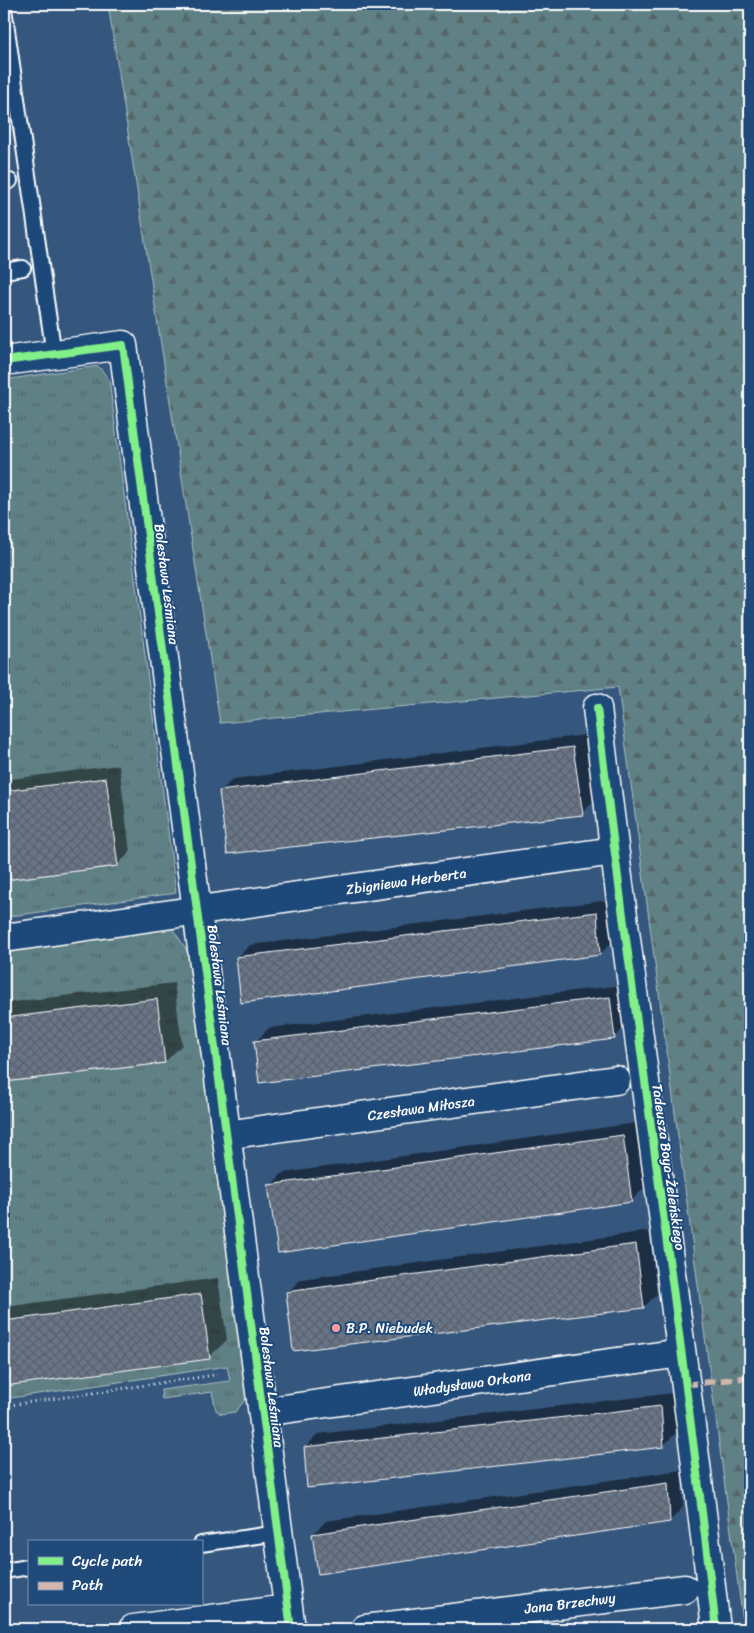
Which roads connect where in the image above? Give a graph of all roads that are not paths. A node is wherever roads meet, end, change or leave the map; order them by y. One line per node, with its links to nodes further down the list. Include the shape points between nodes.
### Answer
1 (4, 10): 4 (lane)
2 (23, 268): 3 (lane)
3 (4, 270)
4 (54, 355): 5 (street); 8 (street, Bolesława Leśmiana, via 123,345)
5 (4, 362)
6 (598, 708): 7 (street, Tadeusza Boya-Żeleńskiego)
7 (614, 851): 8 (street, Zbigniewa Herberta); 12 (street, Tadeusza Boya-Żeleńskiego)
8 (197, 910): 9 (street, Zbigniewa Herberta); 11 (street, Bolesława Leśmiana)
9 (4, 938)
10 (616, 1080): 11 (street, Czesława Miłosza)
11 (226, 1135): 13 (street, Bolesława Leśmiana)
12 (681, 1353): 13 (street, Władysława Orkana); 18 (street, Tadeusza Boya-Żeleńskiego)
13 (263, 1412): 14 (street, Bolesława Leśmiana)
14 (278, 1533): 15 (lane); 19 (street, Bolesława Leśmiana)
15 (202, 1544)
16 (28, 1567): 17 (lane)
17 (4, 1570)
18 (698, 1587): 21 (street, Jana Brzechwy); 22 (street, Tadeusza Boya-Żeleńskiego)
19 (289, 1619): 20 (street)
20 (133, 1629)
21 (365, 1629)
22 (716, 1629)

